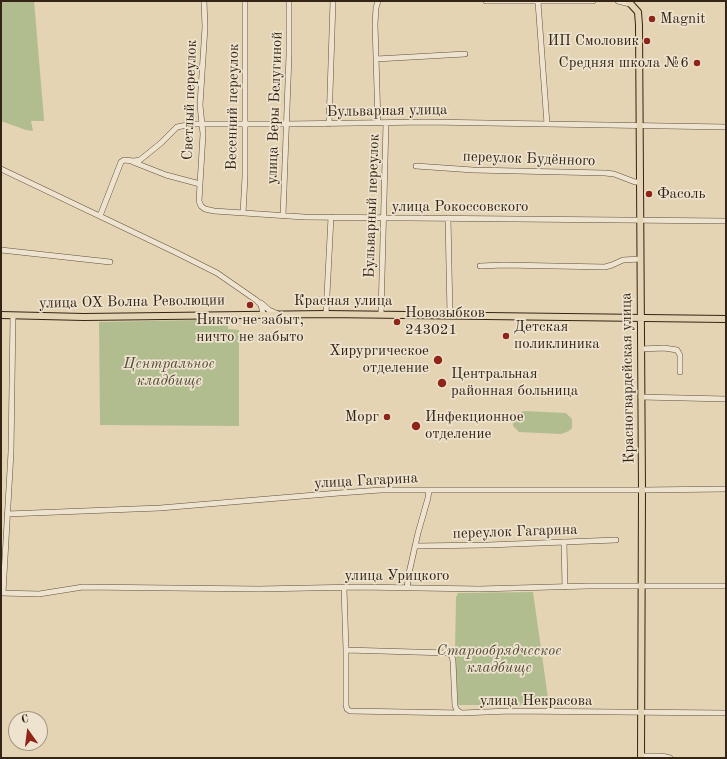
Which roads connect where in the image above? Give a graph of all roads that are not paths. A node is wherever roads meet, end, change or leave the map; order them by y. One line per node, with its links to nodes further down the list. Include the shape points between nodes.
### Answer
1 (204, 1): 17 (street, Светлый переулок, via 200,106)
2 (246, 1): 18 (street, Весенний переулок)
3 (289, 1): 19 (street, улица Веры Белугиной)
4 (333, 1): 20 (street)
5 (378, 1): 14 (street, Бульварный переулок)
6 (486, 1): 7 (street)
7 (537, 1): 8 (street); 21 (street)
8 (577, 1): 9 (street)
9 (593, 1)
10 (618, 1): 12 (street)
11 (628, 1): 12 (main road)
12 (635, 6): 22 (main road, Красногвардейская улица, via 639,21)
13 (465, 54): 14 (street)
14 (376, 59): 15 (street, Бульварный переулок)
15 (378, 123): 16 (street, Бульварная улица); 20 (street, Бульварная улица)
16 (386, 123): 21 (street, Бульварная улица); 34 (street, Бульварный переулок)
17 (202, 124): 18 (street, Бульварная улица); 24 (street, Бульварная улица, via 179,126 140,160); 28 (street, Светлый переулок)
18 (245, 124): 19 (street, Бульварная улица); 30 (street, Весенний переулок)
19 (286, 124): 20 (street, Бульварная улица); 32 (street, улица Веры Белугиной)
20 (329, 124)
21 (547, 124): 22 (street, Бульварная улица)
22 (639, 125): 23 (street, Бульварная улица); 27 (main road, Красногвардейская улица)
23 (726, 127)
24 (130, 161): 28 (street, via 166,175); 31 (street, Бульварная улица, via 124,160 119,163)
25 (416, 166): 27 (street, переулок Будённого, via 610,173)
26 (1, 169): 31 (street)
27 (640, 182): 36 (main road, Красногвардейская улица)
28 (200, 184): 29 (street, Светлый переулок)
29 (199, 201): 30 (street, улица Рокоссовского, via 207,210)
30 (243, 213): 32 (street, улица Рокоссовского)
31 (100, 216): 42 (street, via 211,270)
32 (283, 216): 33 (street, улица Рокоссовского)
33 (331, 217): 34 (street, улица Рокоссовского); 45 (street)
34 (383, 218): 35 (street, улица Рокоссовского); 46 (street, Бульварный переулок)
35 (448, 218): 36 (street, улица Рокоссовского); 49 (street)
36 (640, 221): 37 (street, улица Рокоссовского); 39 (main road, Красногвардейская улица)
37 (726, 221)
38 (1, 250): 40 (street)
39 (640, 259): 41 (street, via 623,260 609,267); 50 (main road, Красногвардейская улица)
40 (110, 262)
41 (480, 266)
42 (256, 300): 43 (street, via 261,305); 44 (street)
43 (263, 314): 44 (main road, Красная улица); 48 (main road, улица ОХ Волна Революции)
44 (278, 314): 45 (main road, Красная улица)
45 (326, 314): 46 (main road, Красная улица)
46 (381, 314): 49 (main road, Красная улица)
47 (1, 315): 48 (main road, улица ОХ Волна Революции)
48 (13, 316): 59 (street, via 11,452)
49 (450, 316): 50 (main road, Красная улица)
50 (641, 318): 51 (main road, Красная улица); 52 (main road, Красногвардейская улица)
51 (726, 318)
52 (641, 349): 53 (street, via 678,350); 54 (main road, Красногвардейская улица)
53 (680, 372)
54 (641, 397): 55 (street); 58 (main road, Красногвардейская улица)
55 (726, 399)
56 (726, 488): 58 (street, улица Гагарина)
57 (429, 490): 58 (street, улица Гагарина); 59 (street, улица Гагарина, via 351,492 160,508); 62 (street)
58 (642, 490): 63 (main road, Красногвардейская улица)
59 (7, 514): 68 (street)
60 (616, 540): 61 (street, переулок Гагарина)
61 (564, 542): 62 (street, переулок Гагарина); 65 (street)
62 (415, 546): 67 (street)
63 (642, 586): 64 (street, улица Урицкого); 65 (street, улица Урицкого); 71 (main road, Красногвардейская улица)
64 (726, 586)
65 (565, 587): 67 (street, улица Урицкого)
66 (344, 588): 67 (street, улица Урицкого); 68 (street, улица Урицкого, via 83,587 39,594); 69 (street)
67 (408, 588)
68 (2, 593)
69 (346, 650): 70 (street, via 448,653 453,661 455,706); 70 (street, улица Некрасова, via 347,710)
70 (462, 713): 71 (street, улица Некрасова)
71 (641, 713): 72 (street, улица Некрасова); 73 (main road, Красногвардейская улица)
72 (726, 714)
73 (641, 757): 74 (street)
74 (670, 758)

